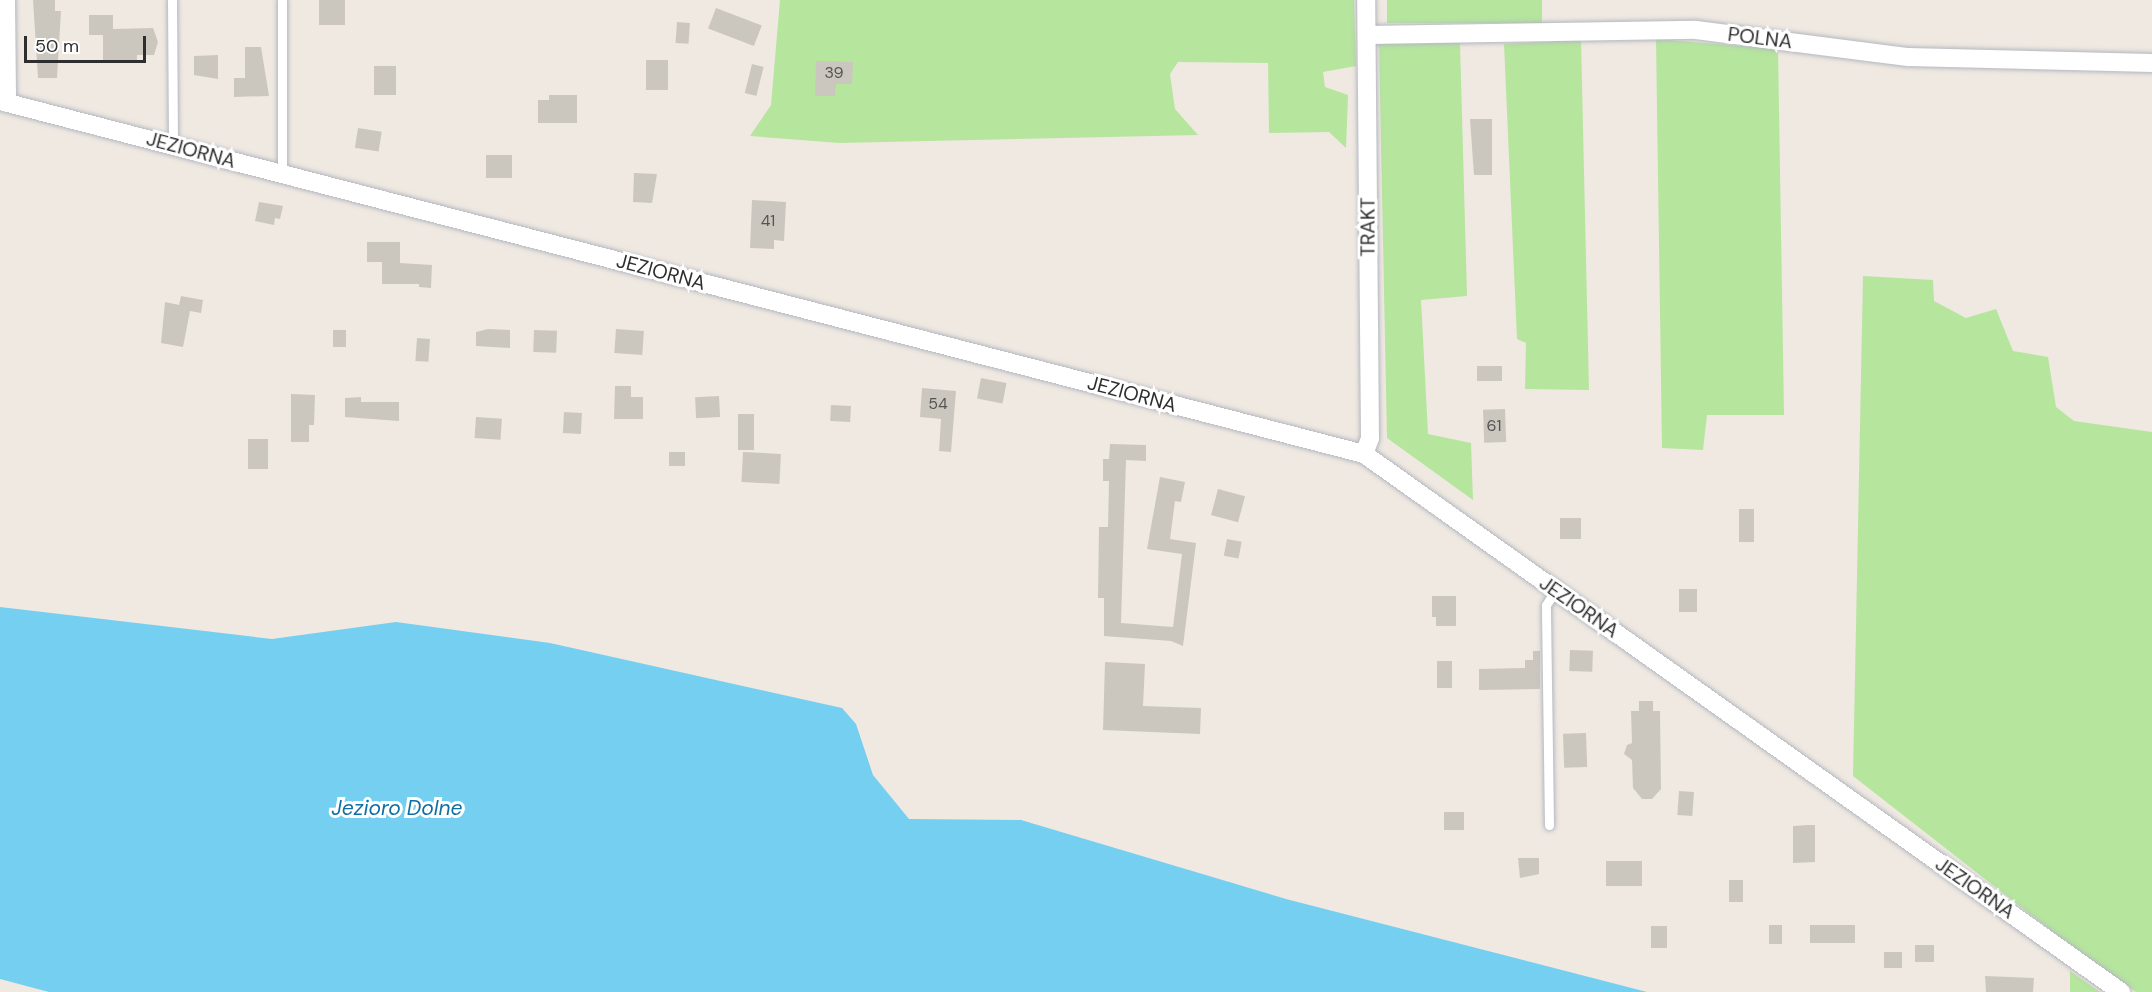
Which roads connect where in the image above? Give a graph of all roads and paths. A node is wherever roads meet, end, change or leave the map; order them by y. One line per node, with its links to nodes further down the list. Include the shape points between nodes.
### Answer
1 (6, 0): 7 (street)
2 (172, 0): 8 (lane)
3 (282, 0): 9 (lane)
4 (1366, 0): 5 (street, TRAKT)
5 (1366, 35): 6 (street, POLNA, via 1696,30 1908,57); 10 (street, TRAKT, via 1370,438)
6 (2152, 63)
7 (3, 102): 8 (street, JEZIORNA)
8 (173, 145): 9 (street, JEZIORNA)
9 (282, 173): 10 (street, JEZIORNA)
10 (1364, 454): 11 (street, JEZIORNA)
11 (1556, 591): 12 (lane, via 1546,605); 13 (street, JEZIORNA)
12 (1549, 825)
13 (2121, 992)

